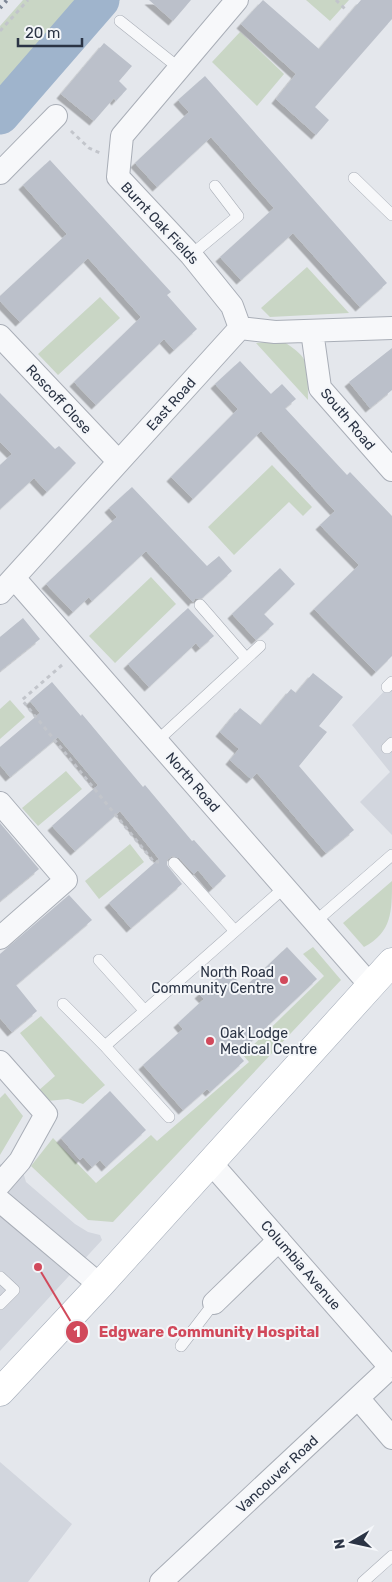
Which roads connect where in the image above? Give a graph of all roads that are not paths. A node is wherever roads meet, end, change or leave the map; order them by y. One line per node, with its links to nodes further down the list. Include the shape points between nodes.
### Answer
1 (237, 0): 3 (street, Burnt Oak Fields)
2 (120, 21): 3 (lane)
3 (179, 68): 9 (street, Burnt Oak Fields, via 122,136 118,177)
4 (56, 116): 5 (street)
5 (0, 173)
6 (354, 178): 8 (lane)
7 (215, 186): 9 (lane, via 238,216)
8 (392, 215)
9 (191, 255): 10 (street, Burnt Oak Fields, via 232,306)
10 (240, 328): 12 (street, via 275,332); 14 (street, East Road)
11 (392, 328): 12 (street)
12 (312, 331): 15 (street, South Road, via 320,388)
13 (0, 336): 14 (street, Roscoff Close)
14 (118, 461): 16 (street, East Road)
15 (392, 470)
16 (8, 586): 20 (street, North Road, via 78,650)
17 (200, 605): 19 (lane)
18 (260, 646): 19 (lane)
19 (246, 658): 20 (lane)
20 (157, 741): 24 (street, North Road)
21 (0, 803): 27 (street, via 66,880)
22 (392, 855): 25 (lane)
23 (174, 863): 26 (lane)
24 (285, 887): 25 (street, North Road); 26 (lane)
25 (315, 922): 30 (street, North Road)
26 (234, 930): 32 (lane)
27 (0, 938)
28 (99, 960): 32 (lane)
29 (392, 962): 30 (main road)
30 (371, 986): 36 (main road)
31 (63, 1004): 33 (lane)
32 (144, 1010): 33 (lane)
33 (105, 1046): 35 (lane)
34 (0, 1062): 37 (street, via 46,1114 20,1160)
35 (169, 1117)
36 (211, 1163): 39 (street, Columbia Avenue); 41 (main road)
37 (0, 1184)
38 (0, 1201): 41 (street)
39 (279, 1240): 42 (street); 45 (street, Columbia Avenue)
40 (0, 1277): 43 (lane, via 14,1290)
41 (100, 1285): 46 (main road)
42 (214, 1303): 44 (lane)
43 (0, 1304)
44 (181, 1346)
45 (391, 1367): 47 (street, Vancouver Road)
46 (0, 1392)
47 (358, 1398): 48 (street); 50 (street, Vancouver Road)
48 (392, 1438)
49 (392, 1556): 51 (lane)
50 (161, 1582)
51 (362, 1582)

